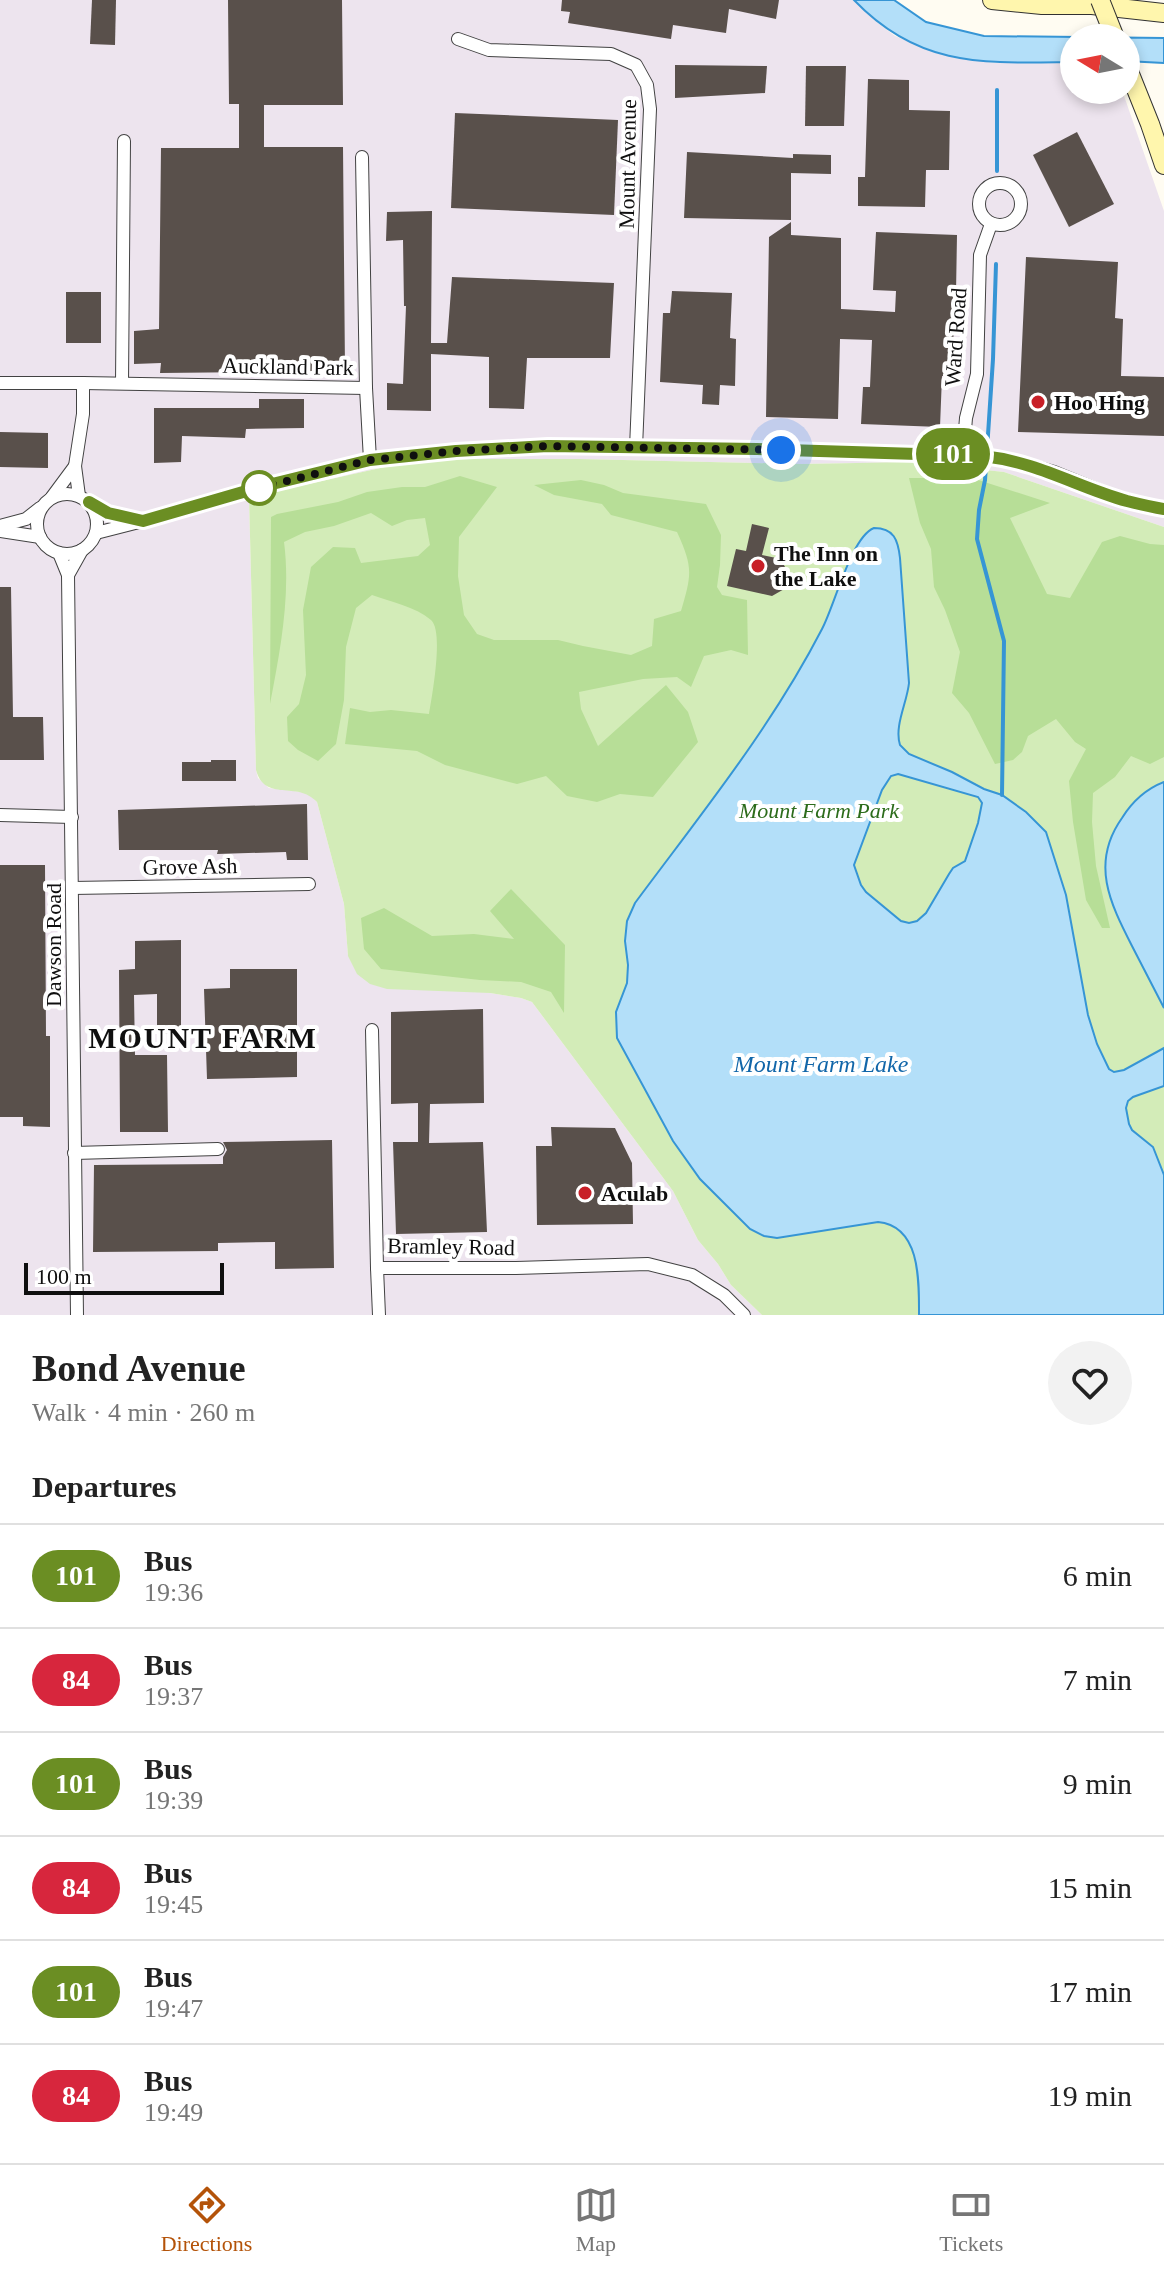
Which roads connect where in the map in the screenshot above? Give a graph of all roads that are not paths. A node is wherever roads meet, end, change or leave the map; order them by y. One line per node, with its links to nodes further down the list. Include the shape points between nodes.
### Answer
1 (992, 0): 3 (street)
2 (1100, 0): 4 (street, bridge)
3 (1164, 13)
4 (1109, 24)
5 (458, 39): 15 (street, Mount Avenue, via 489,50 611,54 636,65 647,85)
6 (1140, 99): 9 (street)
7 (124, 141): 13 (street)
8 (362, 157): 14 (street, Auckland Park)
9 (1164, 165)
10 (991, 224): 16 (street, Ward Road, via 980,255 977,374)
11 (0, 383): 12 (street, Auckland Park)
12 (83, 383): 13 (street, Auckland Park); 18 (street)
13 (122, 383): 14 (street, Auckland Park)
14 (366, 388): 17 (street)
15 (636, 448): 16 (street); 17 (street, via 548,446)
16 (963, 454): 22 (street, via 1012,460 1125,501)
17 (370, 460): 23 (street)
18 (75, 466): 19 (street); 20 (street)
19 (52, 497): 20 (street, via 70,493); 21 (street)
20 (84, 499): 23 (street, via 108,513); 25 (street, via 97,517)
21 (41, 508): 24 (street); 26 (street)
22 (1164, 509)
23 (143, 521): 25 (street)
24 (0, 528): 26 (street)
25 (96, 533): 27 (street)
26 (40, 537): 28 (street)
27 (82, 550): 28 (street); 29 (street)
28 (59, 553): 29 (street, Dawson Road)
29 (68, 575): 31 (street, Dawson Road)
30 (0, 815): 31 (street)
31 (72, 817): 33 (street, Dawson Road)
32 (309, 884): 33 (street, Grove Ash)
33 (72, 888): 36 (street, Dawson Road)
34 (372, 1030): 37 (street, Bramley Road)
35 (218, 1149): 36 (street)
36 (74, 1153): 38 (street, Dawson Road)
37 (377, 1268): 39 (street); 40 (street, Bramley Road, via 648,1264 692,1275)
38 (77, 1315)
39 (379, 1315)
40 (744, 1315)

